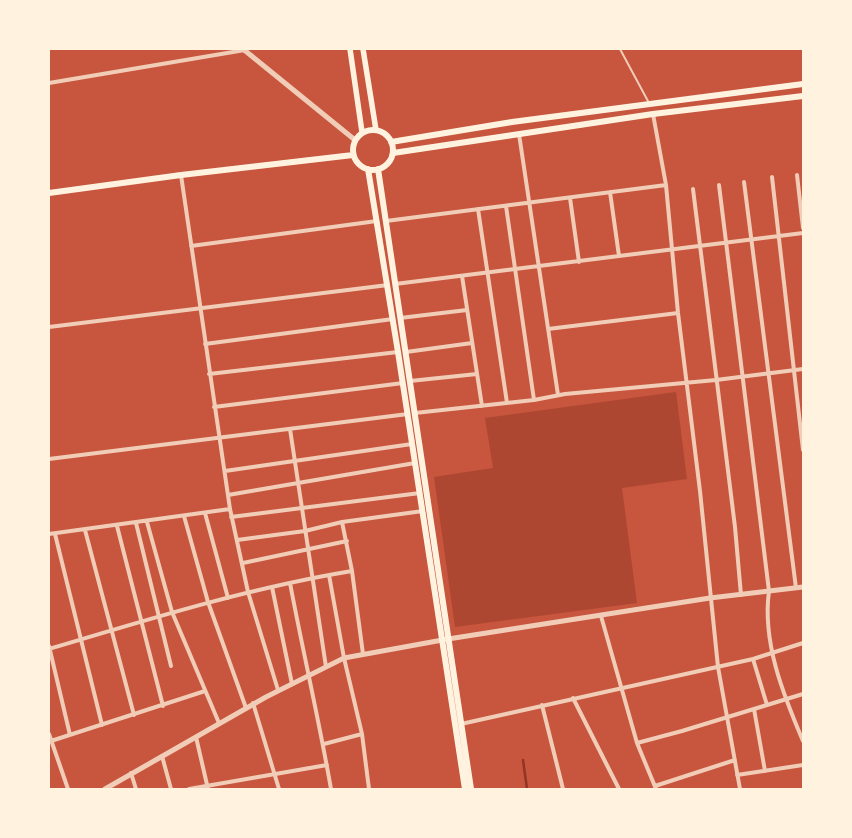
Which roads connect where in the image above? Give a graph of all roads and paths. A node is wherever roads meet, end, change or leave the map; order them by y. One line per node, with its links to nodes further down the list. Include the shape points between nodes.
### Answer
1 (350, 49): 11 (main road)
2 (363, 49): 10 (main road)
3 (620, 49): 8 (lane)
4 (244, 50): 5 (street); 13 (street)
5 (49, 83)
6 (803, 84): 8 (main road)
7 (803, 96): 9 (main road)
8 (649, 104): 14 (main road, via 512,122)
9 (653, 114): 12 (main road); 23 (street)
10 (376, 130): 11 (main road); 14 (main road, via 388,136)
11 (362, 132): 13 (main road)
12 (519, 134): 15 (main road); 29 (street)
13 (355, 140): 16 (main road)
14 (392, 142): 15 (main road)
15 (393, 153): 18 (main road, via 388,164)
16 (353, 155): 17 (main road, via 359,164); 19 (main road)
17 (368, 169): 18 (main road); 32 (main road)
18 (378, 169): 33 (main road)
19 (181, 175): 27 (main road); 39 (street)
20 (796, 175): 34 (street)
21 (772, 177): 36 (street)
22 (744, 182): 37 (street)
23 (666, 185): 26 (street); 41 (street)
24 (719, 185): 38 (street)
25 (693, 189): 40 (street)
26 (610, 192): 28 (street); 42 (street)
27 (49, 194)
28 (570, 198): 29 (street); 43 (street)
29 (530, 203): 30 (street); 44 (street)
30 (506, 206): 31 (street); 45 (street)
31 (478, 209): 33 (street); 46 (street)
32 (377, 221): 39 (street); 49 (main road)
33 (386, 221): 48 (main road)
34 (803, 228)
35 (803, 233): 36 (street)
36 (778, 236): 37 (street); 62 (street)
37 (752, 240): 38 (street); 63 (street)
38 (726, 243): 40 (street); 66 (street)
39 (191, 246): 50 (street)
40 (702, 246): 41 (street); 67 (street)
41 (671, 249): 42 (street); 52 (street)
42 (619, 256): 43 (street)
43 (579, 262): 44 (street)
44 (539, 265): 45 (street); 56 (street)
45 (515, 269): 46 (street); 72 (street)
46 (488, 273): 47 (street); 73 (street)
47 (462, 276): 48 (street); 51 (street)
48 (395, 284): 53 (main road)
49 (388, 285): 50 (street); 54 (main road)
50 (200, 308): 55 (street); 58 (street)
51 (467, 310): 53 (street); 57 (street)
52 (678, 313): 56 (street); 70 (street)
53 (400, 318): 60 (main road)
54 (393, 319): 58 (street); 59 (main road)
55 (49, 327)
56 (548, 329): 71 (street)
57 (472, 343): 60 (street); 65 (street)
58 (205, 344): 64 (street)
59 (398, 352): 64 (street); 69 (main road)
60 (406, 352): 68 (main road)
61 (803, 369): 62 (street)
62 (794, 370): 63 (street); 81 (street)
63 (768, 373): 66 (street); 113 (street)
64 (209, 374): 75 (street)
65 (477, 374): 68 (street); 74 (street)
66 (744, 376): 67 (street); 114 (street)
67 (716, 380): 70 (street); 116 (street)
68 (410, 381): 76 (main road)
69 (403, 383): 75 (street); 77 (main road)
70 (687, 383): 71 (street); 118 (street)
71 (558, 395): 72 (street)
72 (534, 400): 73 (street)
73 (508, 403): 74 (street)
74 (482, 406): 76 (street)
75 (214, 407): 79 (street)
76 (415, 413): 126 (main road)
77 (408, 414): 78 (street); 80 (main road)
78 (290, 429): 79 (street); 83 (street)
79 (220, 438): 82 (street); 85 (street)
80 (412, 444): 83 (street); 84 (main road)
81 (803, 450)
82 (49, 459)
83 (295, 460): 85 (street); 86 (street)
84 (415, 463): 86 (street); 87 (main road)
85 (225, 471): 88 (street)
86 (299, 484): 88 (street); 89 (street)
87 (420, 493): 89 (street); 91 (main road)
88 (228, 495): 90 (street)
89 (302, 508): 94 (street); 100 (street)
90 (230, 509): 92 (street); 94 (street)
91 (423, 511): 96 (street); 126 (main road)
92 (205, 513): 93 (street); 117 (street)
93 (184, 516): 95 (street); 119 (street)
94 (231, 517): 103 (street)
95 (147, 522): 97 (street); 120 (street)
96 (342, 522): 100 (street); 104 (street)
97 (136, 523): 98 (street); 121 (street)
98 (117, 526): 99 (street); 123 (street)
99 (85, 530): 102 (street); 124 (street)
100 (306, 531): 103 (street); 105 (street)
101 (49, 534): 102 (street)
102 (55, 534): 125 (street)
103 (237, 540): 106 (street)
104 (347, 541): 105 (street); 107 (street)
105 (308, 550): 106 (street); 109 (street)
106 (243, 563): 115 (street)
107 (352, 571): 108 (street); 129 (street)
108 (329, 575): 109 (street); 131 (street)
109 (313, 579): 110 (street); 134 (street)
110 (290, 583): 111 (street); 136 (street)
111 (272, 587): 115 (street); 137 (street)
112 (803, 587): 113 (street)
113 (796, 588): 114 (street)
114 (769, 591): 116 (street); 130 (street, via 767,609)
115 (248, 592): 117 (street); 139 (street)
116 (741, 595): 118 (street)
117 (228, 598): 119 (street)
118 (710, 598): 122 (street); 135 (street)
119 (208, 602): 120 (street); 148 (street)
120 (172, 612): 121 (street); 140 (street)
121 (158, 616): 123 (street); 133 (street)
122 (601, 616): 126 (street); 138 (street)
123 (140, 622): 124 (street); 147 (street)
124 (111, 631): 125 (street); 150 (street)
125 (81, 640): 128 (street); 154 (street)
126 (445, 640): 129 (street); 153 (main road); 182 (main road)
127 (803, 643): 130 (street)
128 (49, 648): 158 (street)
129 (363, 654): 131 (street)
130 (772, 654): 132 (street); 143 (street)
131 (344, 658): 134 (street); 157 (street)
132 (753, 659): 135 (street); 146 (street)
133 (171, 666)
134 (326, 667): 136 (street)
135 (718, 667): 138 (street); 151 (street)
136 (309, 676): 137 (street); 163 (street)
137 (292, 684): 139 (street)
138 (622, 688): 142 (street); 162 (street)
139 (278, 690): 144 (street)
140 (205, 691): 147 (street); 152 (street)
141 (803, 694): 143 (street)
142 (573, 698): 145 (street); 185 (street)
143 (787, 698): 146 (street); 155 (street)
144 (253, 704): 148 (street); 170 (street)
145 (542, 705): 153 (street); 184 (street)
146 (767, 705): 149 (street)
147 (163, 706): 150 (street)
148 (246, 708): 152 (street)
149 (754, 709): 151 (street); 168 (street)
150 (134, 715): 154 (street)
151 (727, 718): 162 (street); 165 (street)
152 (219, 723): 159 (street)
153 (461, 724): 183 (main road)
154 (102, 725): 158 (street)
155 (801, 731): 161 (street)
156 (49, 734): 160 (street)
157 (362, 734): 163 (street); 181 (street)
158 (70, 735): 160 (street)
159 (196, 737): 164 (street); 172 (street)
160 (52, 741): 174 (street)
161 (803, 741)
162 (637, 742): 173 (street)
163 (324, 744): 166 (street)
164 (162, 756): 169 (street); 177 (street)
165 (735, 760): 171 (street); 173 (street)
166 (327, 765): 170 (street); 180 (street)
167 (803, 766): 168 (street)
168 (766, 771): 171 (street)
169 (131, 773): 175 (street); 176 (street)
170 (273, 774): 172 (street); 179 (street)
171 (738, 775): 186 (street)
172 (207, 787): 178 (street)
173 (655, 787)
174 (68, 789)
175 (105, 789)
176 (136, 789)
177 (171, 789)
178 (190, 789)
179 (279, 789)
180 (331, 789)
181 (369, 789)
182 (465, 789)
183 (472, 789)
184 (563, 789)
185 (619, 789)
186 (740, 789)

